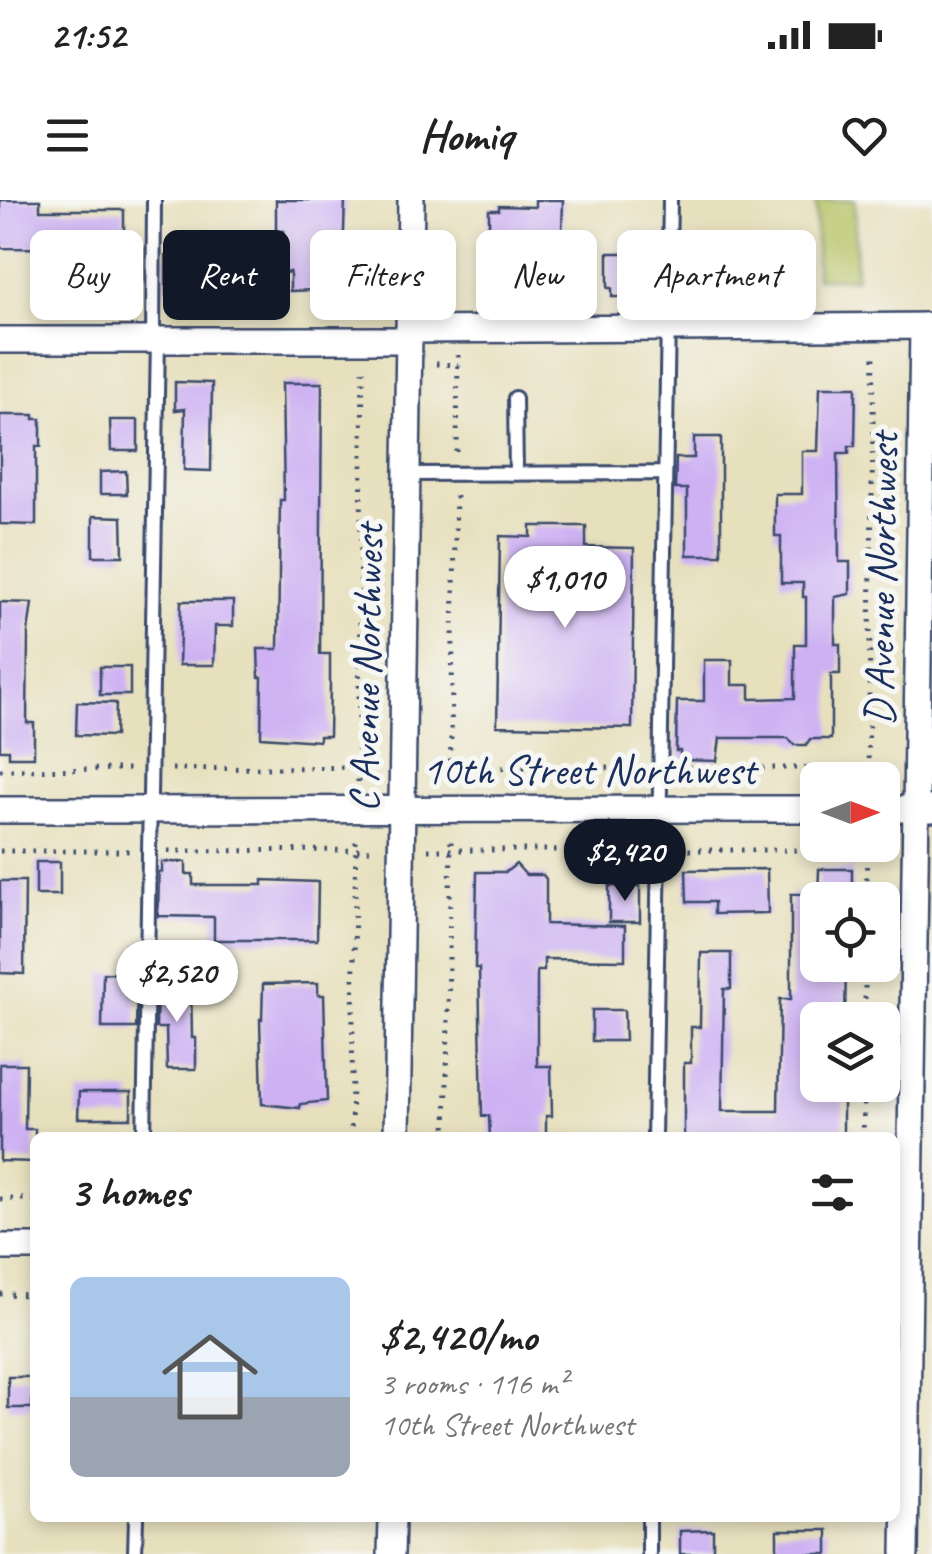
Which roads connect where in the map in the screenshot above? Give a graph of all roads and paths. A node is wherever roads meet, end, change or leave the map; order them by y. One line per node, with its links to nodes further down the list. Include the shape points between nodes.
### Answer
1 (154, 200): 8 (lane)
2 (411, 200): 7 (street, C Avenue Northwest)
3 (670, 200): 6 (lane)
4 (928, 326): 5 (street); 29 (street, D Avenue Northwest)
5 (874, 327): 6 (street); 19 (path)
6 (666, 330): 7 (street); 15 (lane)
7 (409, 335): 8 (street); 16 (street, C Avenue Northwest)
8 (155, 339): 9 (street); 22 (lane)
9 (0, 340)
10 (458, 349): 13 (path)
11 (364, 355): 21 (path)
12 (435, 364): 13 (path)
13 (458, 365): 17 (path)
14 (515, 398): 18 (lane)
15 (664, 472): 18 (lane); 26 (lane)
16 (408, 474): 17 (lane); 27 (street, C Avenue Northwest)
17 (456, 474): 18 (lane); 25 (path)
18 (516, 474)
19 (868, 762)
20 (384, 767): 21 (path)
21 (358, 768): 22 (path); 24 (path)
22 (150, 769): 23 (path); 31 (lane)
23 (0, 770)
24 (358, 788)
25 (450, 790)
26 (660, 808): 27 (street, 10th Street Northwest); 28 (street, 10th Street Northwest); 43 (lane)
27 (403, 809): 31 (street, 10th Street Northwest); 41 (street, C Avenue Northwest)
28 (800, 809)
29 (924, 809): 49 (street, D Avenue Northwest)
30 (0, 810): 31 (street, 10th Street Northwest)
31 (148, 810): 37 (lane)
32 (357, 829): 34 (path)
33 (451, 831): 42 (path)
34 (356, 850): 35 (path); 37 (path); 40 (path)
35 (382, 850)
36 (0, 851): 37 (path)
37 (148, 851): 39 (lane)
38 (864, 1102): 44 (path)
39 (144, 1132)
40 (350, 1132)
41 (397, 1132)
42 (446, 1132)
43 (654, 1132)
44 (863, 1132)
45 (0, 1199): 46 (path)
46 (30, 1199)
47 (0, 1247): 48 (street)
48 (30, 1247)
49 (912, 1249): 58 (street, D Avenue Northwest)
50 (0, 1294): 51 (path)
51 (30, 1294)
52 (136, 1522): 55 (lane)
53 (392, 1522): 56 (street)
54 (649, 1522): 57 (lane)
55 (135, 1554)
56 (391, 1554)
57 (649, 1554)
58 (905, 1554)

